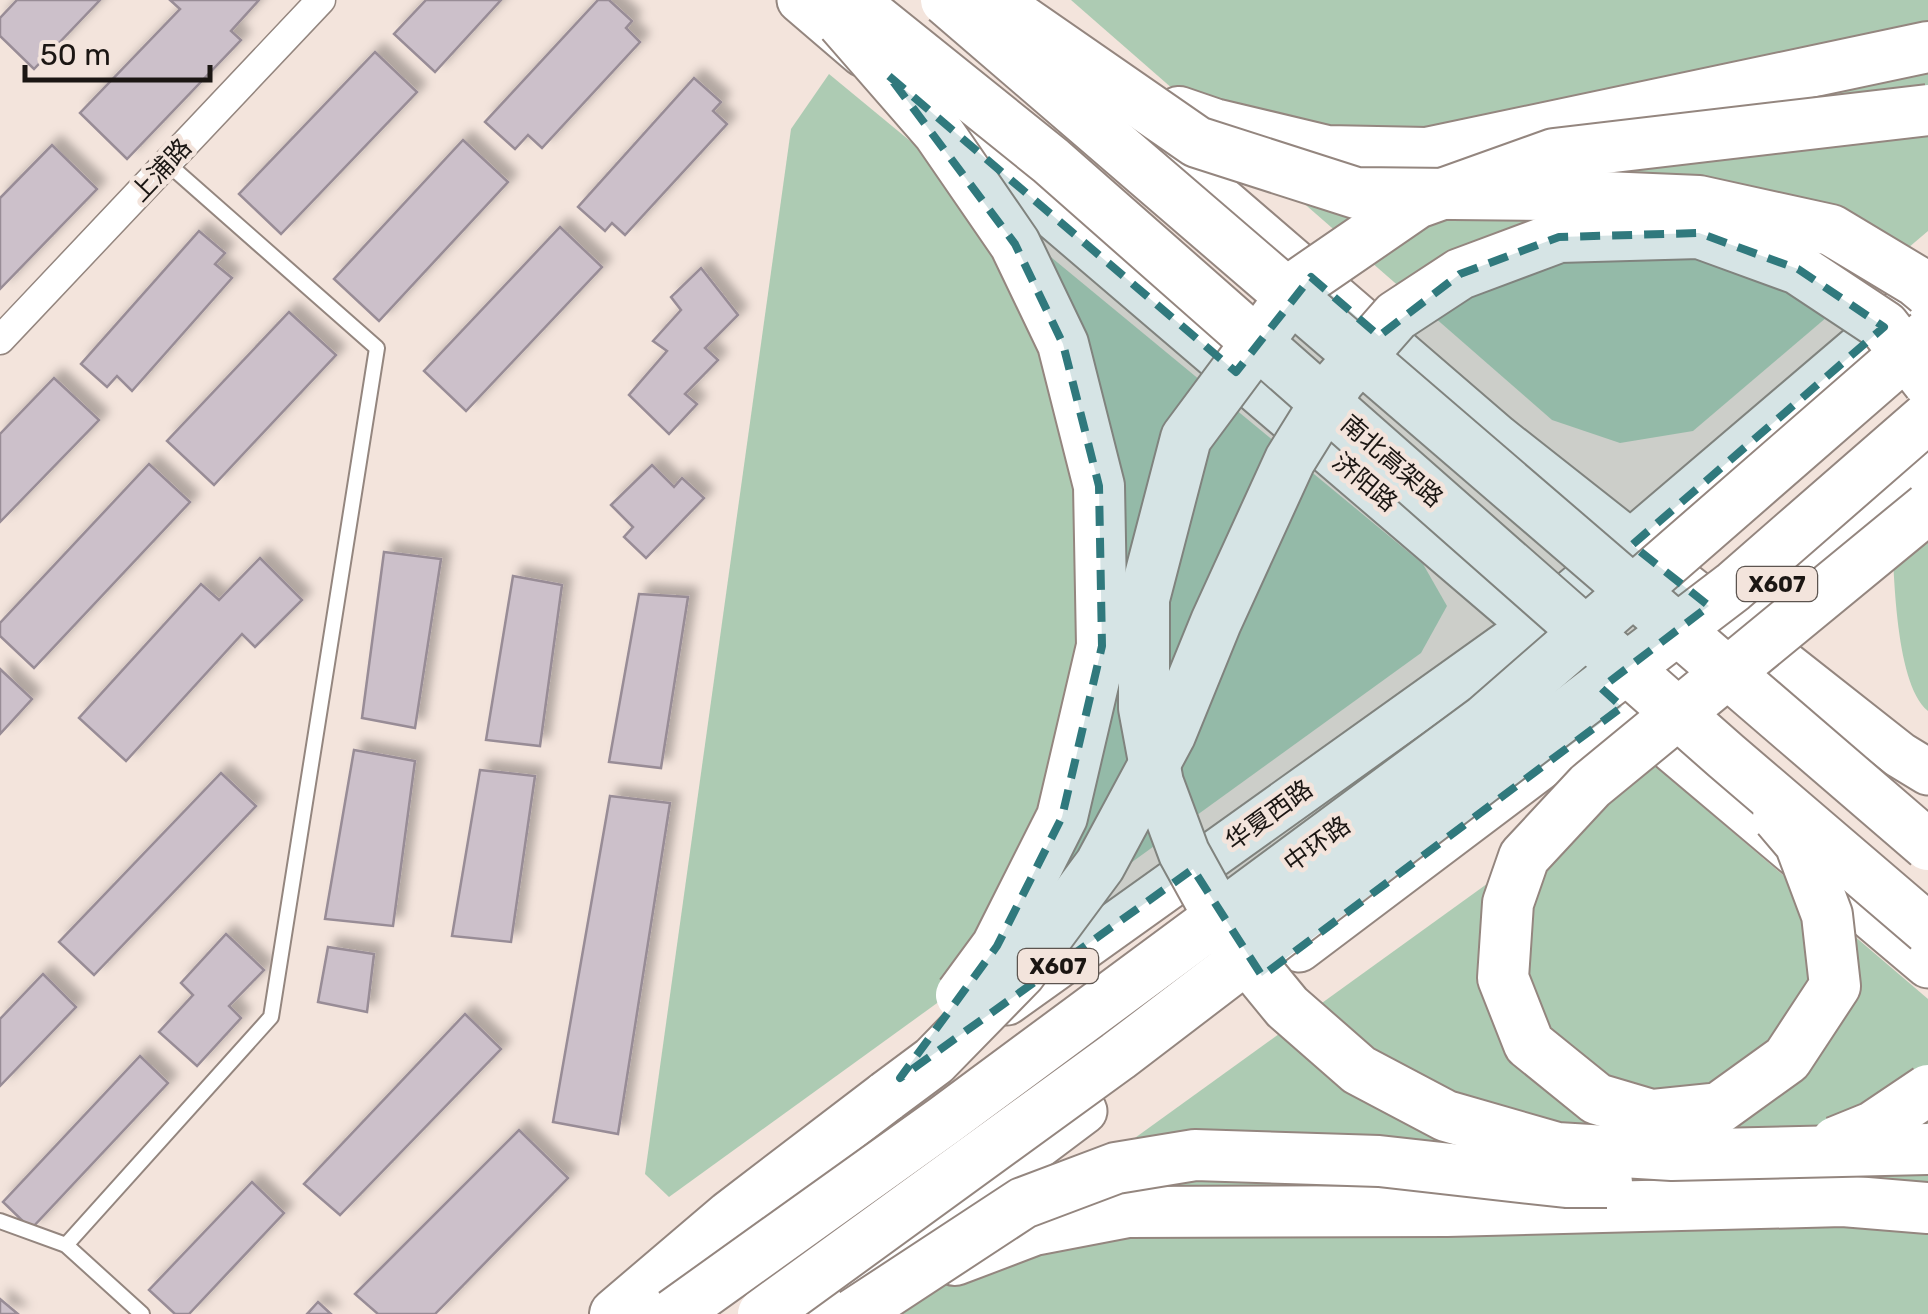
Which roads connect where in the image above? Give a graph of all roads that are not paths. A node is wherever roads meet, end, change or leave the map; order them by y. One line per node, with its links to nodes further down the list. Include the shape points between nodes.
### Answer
1 (321, 0): 10 (street, 上浦路)
2 (800, 0): 20 (main road, 济阳路)
3 (822, 0): 28 (highway, bridge, via 938,132 1016,244 1063,344 1099,486 1102,646 1062,817 998,946)
4 (851, 0): 22 (highway, 南北高架路, bridge, via 1051,161)
5 (946, 0): 24 (highway, bridge)
6 (991, 0): 8 (highway, bridge); 18 (main road, via 1498,438)
7 (1928, 46): 8 (highway, bridge, via 1426,153 1327,150)
8 (1131, 96): 11 (highway, bridge, via 1197,142 1356,194 1699,201 1831,230)
9 (1928, 110): 29 (highway, bridge, via 1554,154 1417,203 1302,282 1186,438 1144,599 1144,708 1158,783 1184,853 1232,940 1287,1007 1360,1070 1446,1116 1557,1148 1672,1155)
10 (167, 162): 13 (street, 上浦路); 32 (lane, via 376,348 271,1017)
11 (1928, 290): 18 (main road, 华夏西路 / X607)
12 (1928, 334): 37 (highway, 中环路, bridge, via 1485,720)
13 (0, 340)
14 (1928, 382): 28 (highway, bridge, via 1884,326 1798,269 1699,233 1559,237 1460,274 1396,316 1339,380 1290,460 1170,736 1100,865 1020,973 934,1061)
15 (1928, 417): 38 (highway, 中环路, bridge, via 1733,588 1118,1056)
16 (1928, 454): 19 (main road, X607)
17 (1928, 508): 22 (highway, bridge, via 1590,786 1524,857 1508,903 1503,978 1528,1044 1597,1099 1651,1115 1719,1108 1787,1059 1834,986 1827,916 1800,843)
18 (1632, 545): 19 (main road); 20 (main road, 华夏西路 / X607)
19 (1732, 623): 21 (main road, X607); 23 (main road)
20 (1534, 626): 21 (main road, 济阳路); 35 (main road, 华夏西路 / X607, via 856,1110)
21 (1622, 707): 26 (main road, 济阳路); 39 (main road, X607)
22 (1726, 756): 25 (highway, 南北高架路, bridge)
23 (1928, 772)
24 (1928, 845)
25 (1928, 929)
26 (1928, 965)
27 (1928, 1090): 33 (highway, bridge, via 1873,1127 1772,1167 1707,1181 1566,1182 1379,1161 1195,1155 1116,1168 1022,1203)
28 (887, 1096): 36 (highway)
29 (1928, 1148)
30 (1928, 1208): 33 (highway, bridge, via 1844,1201 1128,1212 1034,1230)
31 (0, 1221): 32 (lane)
32 (66, 1245): 34 (lane)
33 (908, 1277): 40 (highway, bridge)
34 (142, 1314)
35 (588, 1314)
36 (615, 1314)
37 (674, 1314)
38 (762, 1314)
39 (814, 1314)
40 (854, 1314)

